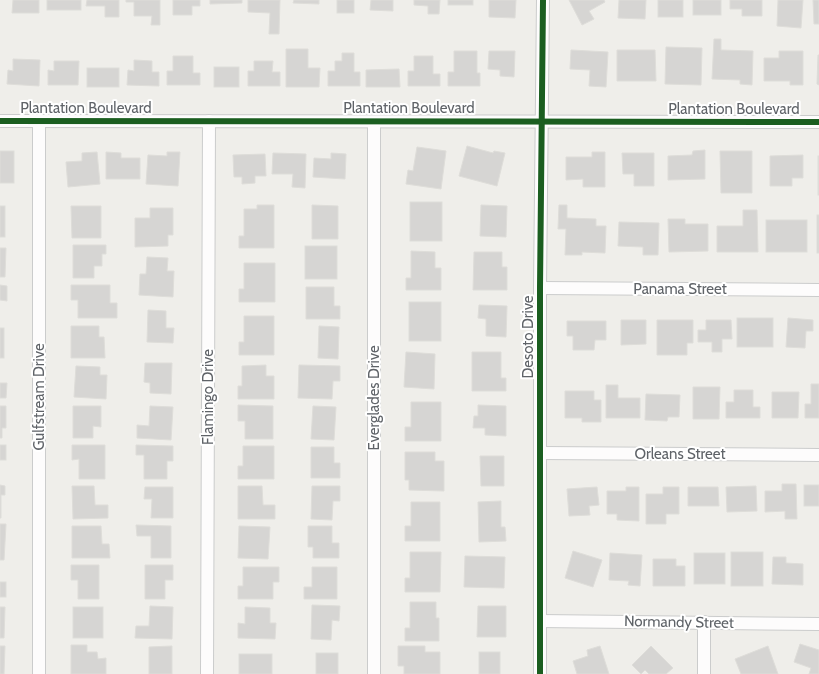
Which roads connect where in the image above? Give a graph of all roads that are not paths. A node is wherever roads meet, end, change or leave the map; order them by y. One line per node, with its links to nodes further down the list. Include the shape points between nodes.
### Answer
1 (543, 0): 5 (street, Desoto Drive)
2 (0, 121): 3 (street, Plantation Boulevard)
3 (39, 121): 4 (street, Plantation Boulevard); 15 (street, Gulfstream Drive)
4 (209, 121): 6 (street, Plantation Boulevard); 16 (street, Flamingo Drive)
5 (541, 121): 6 (street, Plantation Boulevard); 7 (street, Plantation Boulevard); 8 (street, Desoto Drive)
6 (374, 122): 17 (street, Everglades Drive)
7 (819, 122)
8 (540, 288): 9 (street, Panama Street); 10 (street, Desoto Drive)
9 (819, 290)
10 (541, 453): 11 (street, Orleans Street); 12 (street, Desoto Drive)
11 (819, 456)
12 (540, 621): 13 (street, Normandy Street); 18 (street, Desoto Drive)
13 (704, 622): 14 (street, Normandy Street); 19 (street)
14 (819, 624)
15 (39, 674)
16 (207, 674)
17 (374, 674)
18 (540, 674)
19 (704, 674)

